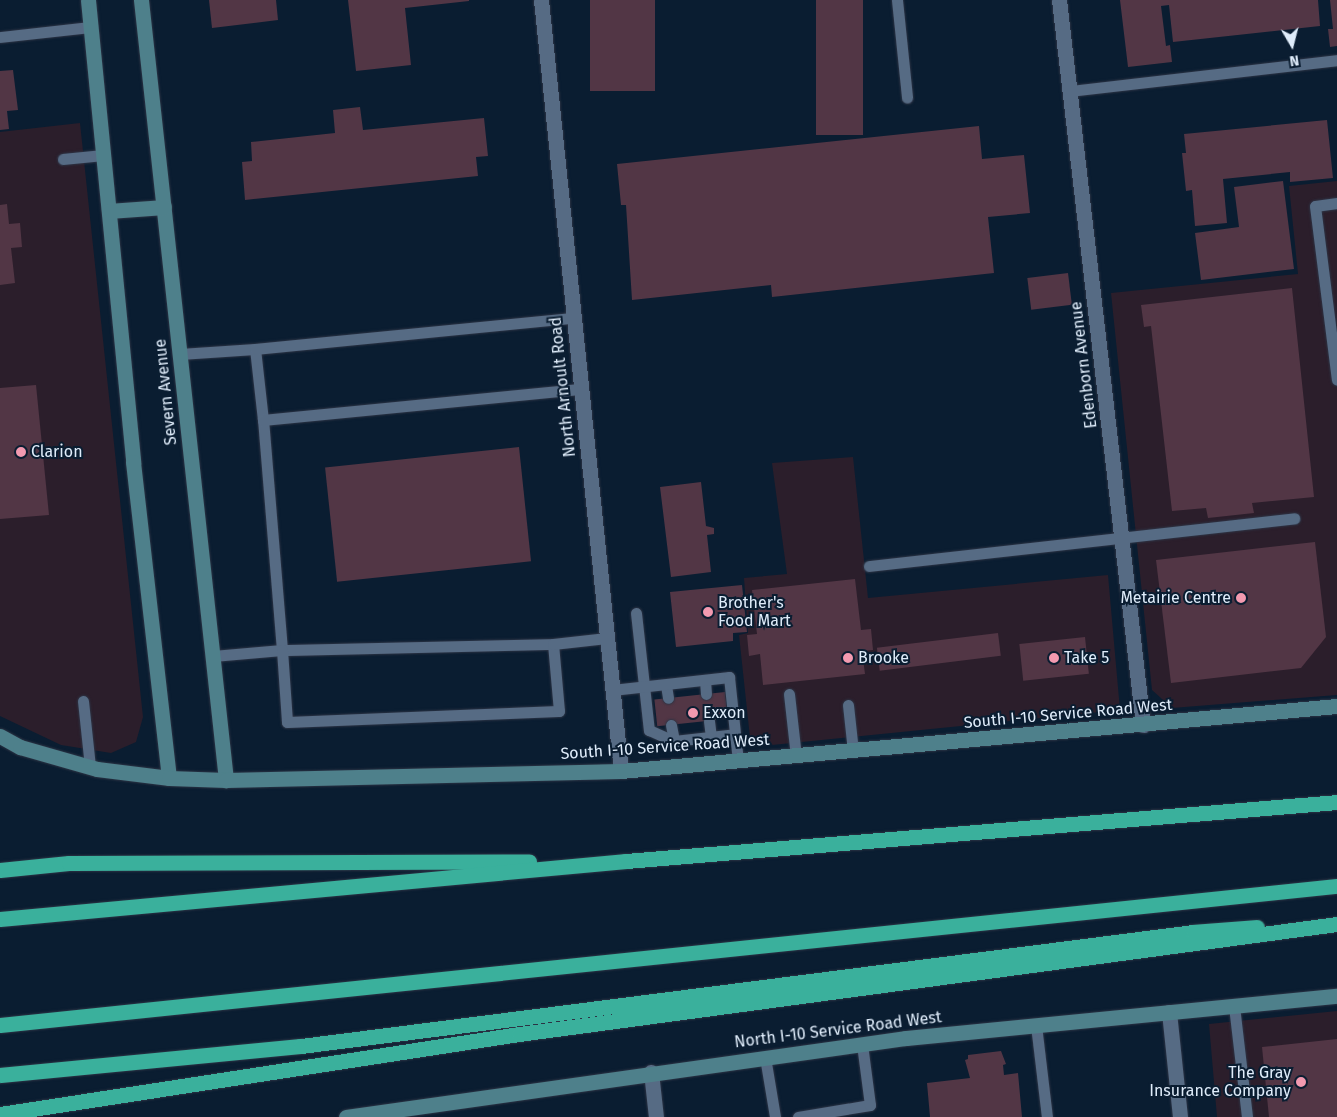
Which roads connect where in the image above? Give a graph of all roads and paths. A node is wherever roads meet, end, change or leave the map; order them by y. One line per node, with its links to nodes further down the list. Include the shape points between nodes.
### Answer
1 (88, 0): 6 (street)
2 (141, 0): 14 (street, Severn Avenue)
3 (541, 0): 18 (street, North Arnoult Road)
4 (896, 0): 10 (lane)
5 (1060, 0): 9 (street, Edenborn Avenue)
6 (91, 27): 7 (lane); 11 (street)
7 (0, 38)
8 (1337, 60): 9 (lane)
9 (1070, 91): 26 (street, Edenborn Avenue)
10 (907, 97)
11 (103, 155): 12 (lane); 15 (street)
12 (63, 159)
13 (1337, 203): 17 (lane, via 1315,206)
14 (164, 207): 15 (street); 21 (street, Severn Avenue)
15 (109, 212): 55 (street)
16 (1337, 278): 17 (lane)
17 (1324, 280): 20 (lane)
18 (574, 318): 19 (lane); 23 (street, North Arnoult Road)
19 (254, 349): 21 (lane); 24 (lane)
20 (1335, 350): 22 (lane)
21 (180, 354): 32 (street, Severn Avenue)
22 (1337, 380)
23 (581, 389): 24 (lane); 29 (street, North Arnoult Road)
24 (263, 420): 31 (lane)
25 (1294, 518): 26 (lane)
26 (1122, 537): 27 (lane); 45 (street, Edenborn Avenue)
27 (870, 566)
28 (636, 613): 35 (lane)
29 (607, 638): 30 (lane); 36 (street, North Arnoult Road)
30 (554, 644): 31 (lane); 31 (lane, via 559,711 287,722)
31 (282, 650): 32 (lane)
32 (213, 656): 56 (street, Severn Avenue)
33 (705, 680): 34 (lane); 37 (lane); 46 (lane, via 729,677)
34 (666, 685): 35 (lane); 39 (lane)
35 (644, 687): 36 (lane); 49 (lane, via 649,730)
36 (612, 690): 54 (street, North Arnoult Road)
37 (706, 694)
38 (789, 694): 51 (lane)
39 (668, 698)
40 (83, 701): 53 (lane)
41 (848, 705): 50 (lane)
42 (1337, 706): 45 (street, South I-10 Service Road West)
43 (709, 721): 48 (lane)
44 (672, 725): 49 (lane)
45 (1143, 725): 50 (street, South I-10 Service Road West)
46 (735, 734): 48 (lane); 52 (lane)
47 (0, 736): 53 (street, South I-10 Service Road West, via 20,747)
48 (712, 737): 49 (lane)
49 (674, 741)
50 (852, 751): 51 (street, South I-10 Service Road West)
51 (796, 756): 52 (street, South I-10 Service Road West)
52 (738, 761): 54 (street, South I-10 Service Road West)
53 (90, 767): 55 (street, South I-10 Service Road West)
54 (621, 771): 56 (street, South I-10 Service Road West)
55 (169, 778): 56 (street, South I-10 Service Road West)
56 (226, 780)
57 (1337, 802): 58 (highway)
58 (626, 861): 59 (highway, via 69,863); 61 (highway)
59 (0, 870)
60 (1337, 886): 67 (highway)
61 (0, 920)
62 (1337, 920): 72 (highway, via 1193,932 301,1046)
63 (1337, 924): 73 (highway, via 519,1034)
64 (1337, 996): 65 (street, North I-10 Service Road West)
65 (1234, 1006): 66 (street, North I-10 Service Road West); 80 (lane)
66 (1169, 1012): 68 (street, North I-10 Service Road West); 79 (street)
67 (0, 1025)
68 (1036, 1025): 69 (street, North I-10 Service Road West); 78 (lane)
69 (862, 1044): 70 (street, North I-10 Service Road West); 77 (lane, via 870,1105)
70 (765, 1056): 71 (street, North I-10 Service Road West); 76 (lane)
71 (651, 1072): 74 (street, North I-10 Service Road West); 75 (street)
72 (0, 1075)
73 (0, 1114)
74 (346, 1117)
75 (656, 1117)
76 (775, 1117)
77 (798, 1117)
78 (1047, 1117)
79 (1180, 1117)
80 (1247, 1117)

